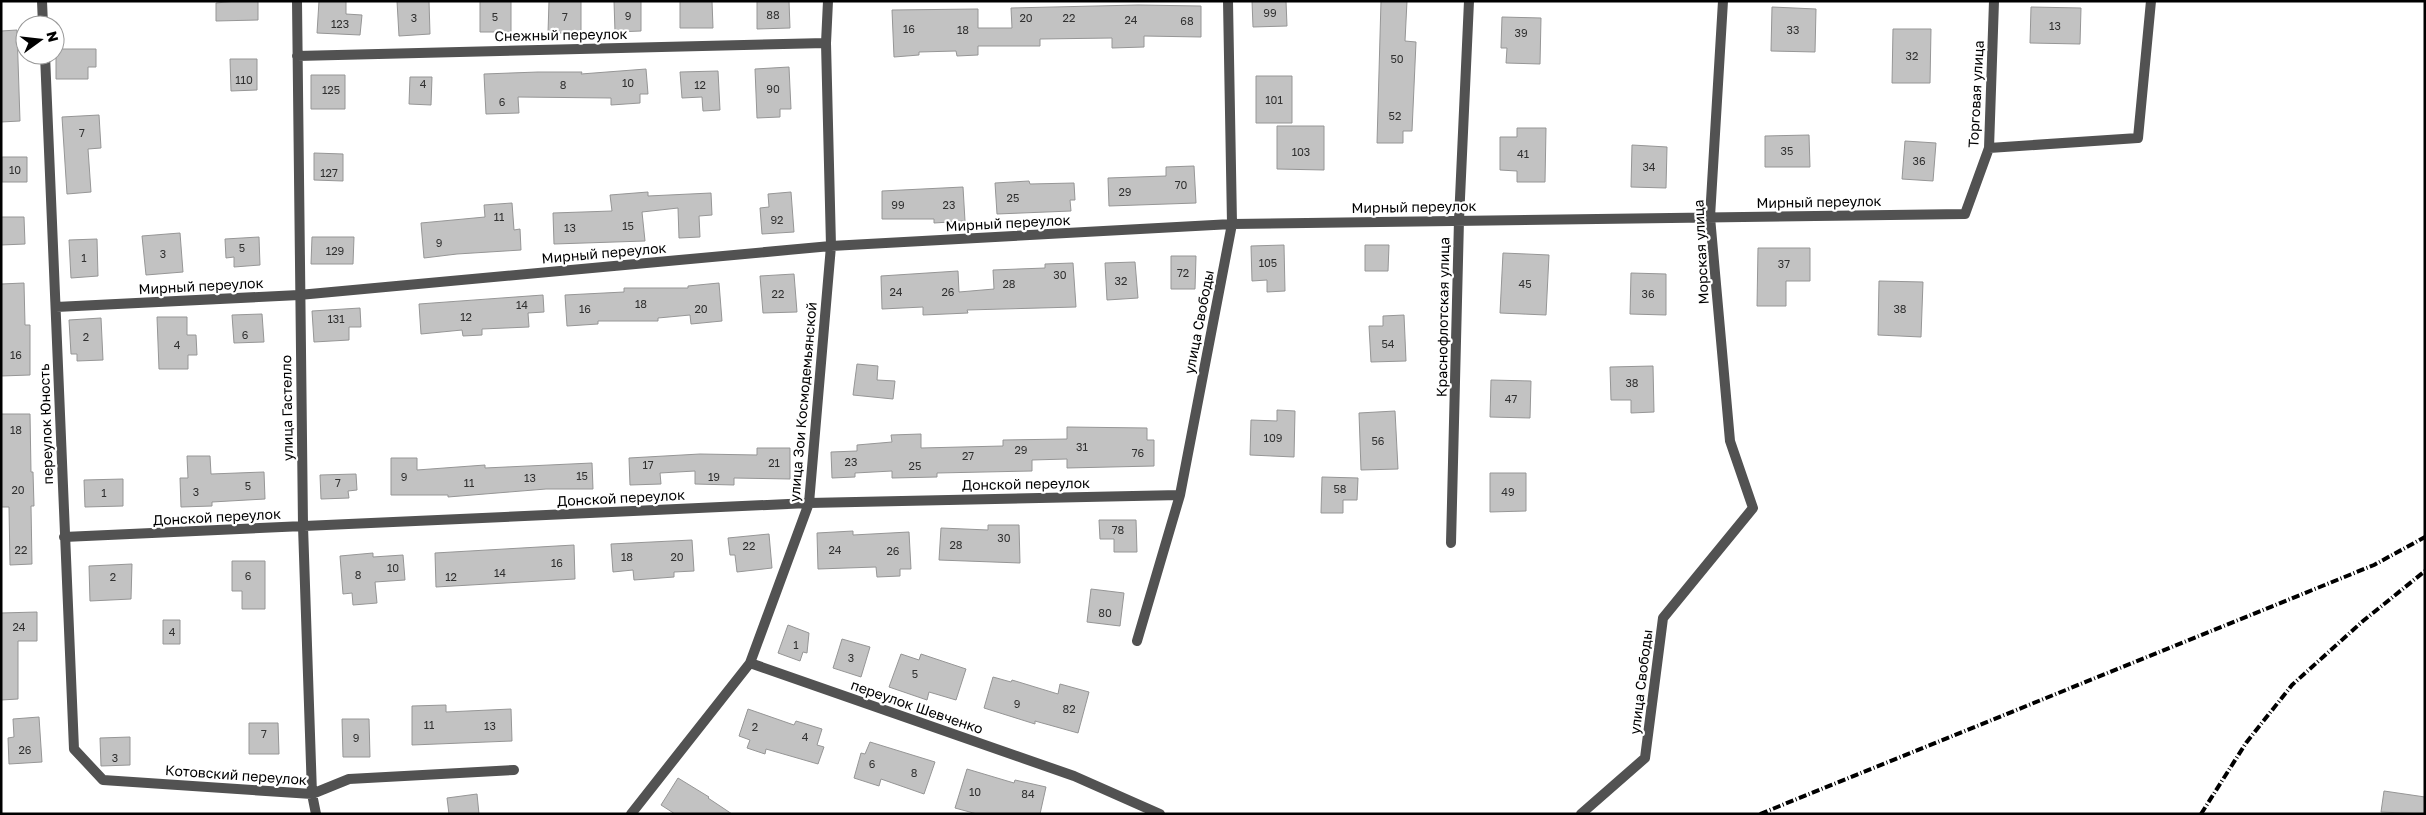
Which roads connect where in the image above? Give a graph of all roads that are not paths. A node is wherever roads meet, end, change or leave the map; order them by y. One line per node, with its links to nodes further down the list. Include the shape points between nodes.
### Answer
1 (42, 1): 9 (street)
2 (297, 1): 11 (street, улица Гастелло)
3 (828, 1): 10 (street, улица Зои Космодемьянской)
4 (1228, 1): 17 (street, улица Свободы)
5 (1469, 1): 16 (street, Краснофлотская улица)
6 (1723, 1): 15 (street, Морская улица)
7 (1994, 1): 13 (street, Торговая улица)
8 (2151, 1): 13 (street, via 2138,138)
9 (43, 15)
10 (826, 43): 11 (street, Снежный переулок); 18 (street, улица Зои Космодемьянской)
11 (297, 56): 19 (street, улица Гастелло)
12 (45, 65): 20 (street, переулок Юность)
13 (1989, 148): 14 (street, Торговая улица)
14 (1965, 214): 15 (street, Мирный переулок)
15 (1710, 217): 16 (street, Мирный переулок); 21 (street, Морская улица)
16 (1459, 220): 17 (street, Мирный переулок); 26 (street, Краснофлотская улица)
17 (1232, 224): 18 (street, Мирный переулок); 22 (street, улица Свободы)
18 (830, 246): 19 (street, Мирный переулок); 23 (street, улица Зои Космодемьянской)
19 (299, 295): 20 (street, Мирный переулок); 24 (street, улица Гастелло)
20 (56, 307): 25 (street, переулок Юность)
21 (1730, 441): 35 (street, улица Свободы, via 1753,508 1663,618 1645,758)
22 (1180, 495): 23 (street, Донской переулок); 27 (street, улица Свободы)
23 (809, 503): 24 (street, Донской переулок); 28 (street, улица Зои Космодемьянской)
24 (304, 526): 25 (street, Донской переулок); 31 (street, улица Гастелло)
25 (64, 537): 30 (street, переулок Юность, via 74,749)
26 (1451, 544)
27 (1137, 641)
28 (750, 663): 33 (street, улица Зои Космодемьянской); 34 (street, переулок Шевченко, via 1074,776)
29 (514, 770): 31 (street, Котовский переулок, via 349,779)
30 (103, 780): 31 (street, Котовский переулок)
31 (312, 794): 32 (street, улица Гастелло)
32 (316, 814)
33 (631, 814)
34 (1160, 814)
35 (1581, 814)

